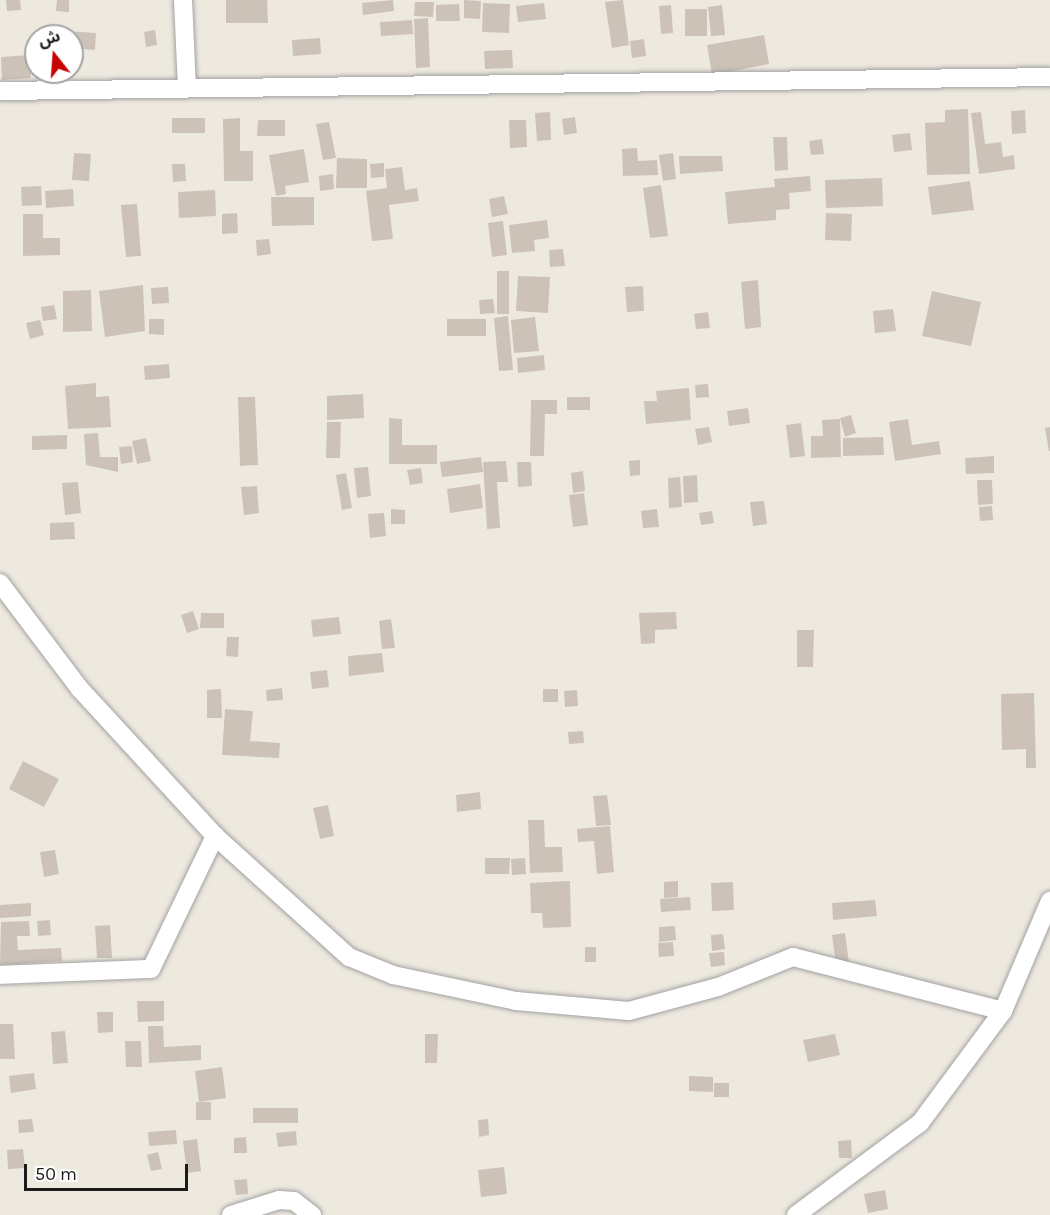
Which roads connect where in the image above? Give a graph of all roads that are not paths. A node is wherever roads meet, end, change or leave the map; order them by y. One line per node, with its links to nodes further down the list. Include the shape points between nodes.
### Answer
1 (183, 0): 3 (street)
2 (1050, 77): 3 (street)
3 (187, 88): 4 (street)
4 (0, 91)
5 (0, 583): 6 (street, via 80,688)
6 (214, 836): 8 (street, via 151,969); 9 (street, via 349,957 393,975 516,1001 629,1011 717,987 793,957)
7 (1050, 901): 9 (street)
8 (0, 975)
9 (1004, 1011): 12 (street, via 920,1123)
10 (231, 1215): 11 (street, via 279,1200 294,1201)
11 (312, 1215)
12 (796, 1215)

